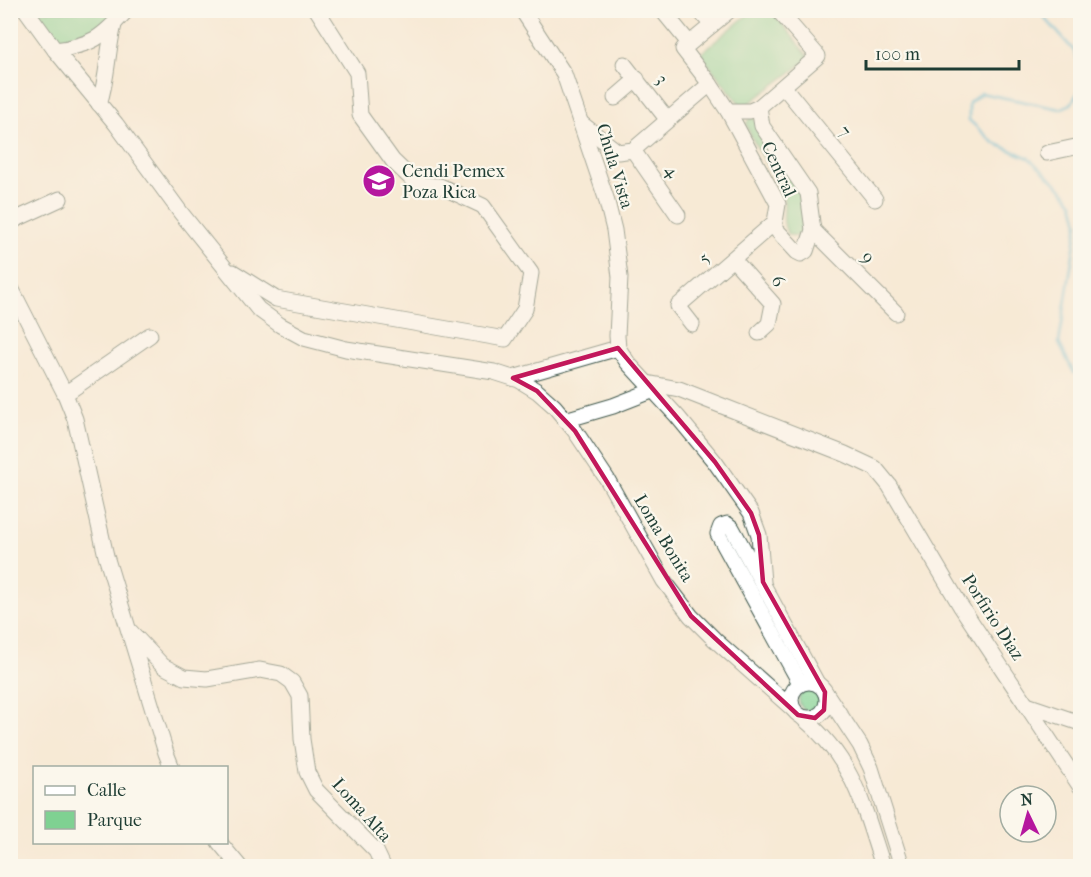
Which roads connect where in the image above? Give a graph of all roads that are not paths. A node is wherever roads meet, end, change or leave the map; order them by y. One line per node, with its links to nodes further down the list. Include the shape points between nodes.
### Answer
1 (26, 10): 12 (street, Loma Bonita)
2 (127, 10): 9 (street)
3 (317, 10): 33 (street, via 357,73 360,115 393,161 418,185 440,186 483,206 531,273 525,309 505,339 276,299)
4 (522, 10): 22 (street, Chula Vista, via 564,74)
5 (662, 10): 11 (street, Central)
6 (699, 10): 10 (street)
7 (730, 10): 10 (street)
8 (778, 10): 16 (street, via 818,56)
9 (114, 25): 12 (street, via 95,41); 18 (street)
10 (712, 25): 11 (street)
11 (686, 46): 15 (street, Central)
12 (54, 50): 18 (street, Loma Bonita)
13 (624, 64): 14 (street, 3)
14 (638, 79): 17 (street); 21 (street, 3)
15 (710, 84): 20 (street, Central); 21 (street)
16 (784, 87): 19 (street); 27 (street, 7)
17 (615, 98)
18 (99, 104): 33 (street, Loma Bonita)
19 (759, 107): 20 (street); 31 (street, Central, via 762,126 808,194)
20 (728, 111): 30 (street, Central, via 778,204)
21 (667, 119): 24 (street)
22 (582, 124): 24 (street, via 618,152); 39 (street, Chula Vista, via 614,230 620,277)
23 (1080, 146): 25 (street)
24 (633, 150): 28 (street, 4)
25 (1047, 153)
26 (60, 199): 29 (street)
27 (875, 199)
28 (678, 215)
29 (10, 222)
30 (772, 225): 31 (street, Central, via 801,254 806,251); 32 (street, 5)
31 (813, 230): 35 (street, 9)
32 (733, 259): 36 (street, 5, via 678,306); 37 (street, 6, via 772,304 769,324)
33 (226, 268): 40 (street, Loma Bonita, via 258,309 304,338)
34 (10, 286): 42 (street, Loma Alta)
35 (896, 313)
36 (692, 324)
37 (759, 333)
38 (150, 335): 42 (street)
39 (618, 348): 40 (street); 41 (street)
40 (513, 378): 43 (street, Loma Bonita, via 537,391)
41 (651, 386): 43 (street, via 613,406); 44 (street, via 716,462 751,513 759,535); 48 (street, Porfirio Diaz, via 679,389 875,468)
42 (65, 394): 45 (street, Loma Alta, via 75,419 105,556)
43 (565, 420): 49 (street, Loma Bonita, via 607,479 664,581 691,616)
44 (763, 582): 46 (street, via 732,528 727,524 721,526 718,534); 47 (street)
45 (128, 629): 51 (street, Loma Alta); 55 (street, Loma Alta, via 162,666 184,677 207,679 260,670 281,674 292,682 300,696 302,739 312,782 375,850)
46 (800, 683): 47 (street, via 812,681); 49 (street, via 791,698)
47 (821, 688): 49 (street, via 827,698 824,710 815,718); 57 (street, via 872,768)
48 (1027, 705): 50 (street); 52 (street, Porfirio Diaz)
49 (798, 714): 56 (street, Loma Bonita, via 822,734 847,767)
50 (1080, 723)
51 (171, 766)
52 (1080, 786)
53 (220, 844): 54 (street)
54 (239, 867)
55 (383, 867)
56 (883, 867)
57 (902, 867)

